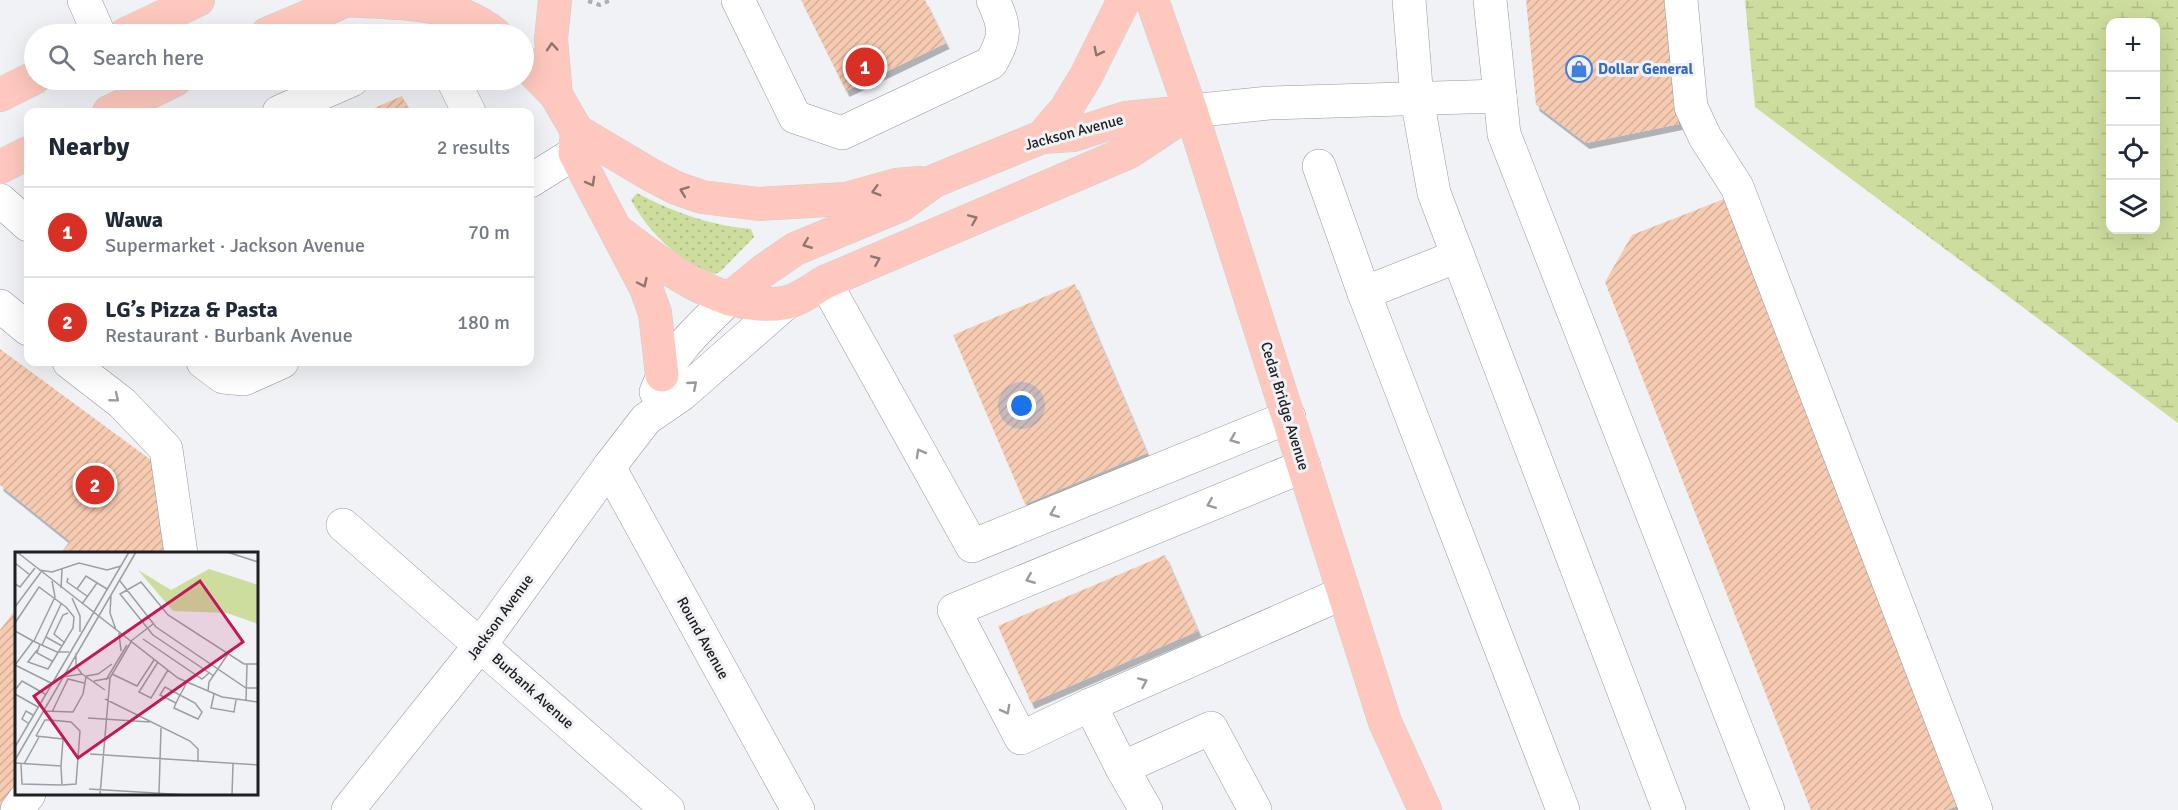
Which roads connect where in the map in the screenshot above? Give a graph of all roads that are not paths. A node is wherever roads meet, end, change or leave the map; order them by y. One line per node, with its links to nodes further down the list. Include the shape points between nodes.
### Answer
1 (84, 0): 12 (street)
2 (198, 0): 13 (main road)
3 (347, 0): 14 (main road); 15 (main road, via 434,7)
4 (555, 0): 22 (main road, one-way to 4, via 550,39)
5 (738, 0): 6 (street, via 795,117 842,133 991,63 1003,42 1001,18)
6 (993, 0)
7 (1124, 0): 29 (main road, one-way to 29, via 1086,76 1066,109)
8 (1152, 0): 28 (main road, Cedar Bridge Avenue)
9 (1409, 0): 24 (street)
10 (1490, 0): 23 (street)
11 (1681, 0): 71 (street, via 1691,107 1737,188)
12 (95, 24)
13 (147, 24)
14 (291, 24)
15 (481, 24)
16 (534, 72): 22 (main road)
17 (24, 83): 21 (main road)
18 (154, 90): 25 (main road)
19 (329, 90): 26 (street)
20 (458, 90): 27 (street)
21 (0, 94)
22 (556, 95): 30 (main road)
23 (1500, 96): 24 (street); 70 (street, via 1504,134)
24 (1417, 99): 28 (street, via 1269,103); 39 (street, via 1434,193)
25 (117, 108)
26 (288, 108)
27 (467, 108)
28 (1191, 111): 29 (main road, Jackson Avenue, via 1126,118 1073,135); 40 (main road, Jackson Avenue, one-way to 28, via 1129,152); 50 (main road, Cedar Bridge Avenue)
29 (1042, 137): 35 (main road, Jackson Avenue)
30 (576, 142): 34 (street); 35 (main road, one-way to 30, via 896,185 846,199 759,204 702,197); 38 (main road, one-way to 38)
31 (24, 155): 33 (main road)
32 (1319, 166): 41 (street)
33 (0, 167)
34 (534, 179)
35 (934, 181): 42 (main road, Jackson Avenue, one-way to 42, via 901,205 795,249)
36 (0, 200): 37 (street)
37 (24, 221)
38 (617, 231): 42 (main road, via 692,282); 49 (main road, one-way to 49, via 655,313)
39 (1458, 256): 41 (street); 69 (street)
40 (825, 282): 43 (main road, Jackson Avenue); 50 (street, one-way to 40, via 972,546)
41 (1364, 292): 68 (street)
42 (729, 298): 43 (main road, via 757,304); 49 (street, Jackson Avenue, via 680,348)
43 (786, 303): 51 (street, Jackson Avenue, one-way to 43, via 681,395)
44 (0, 306): 45 (street)
45 (24, 326)
46 (74, 366): 55 (street, one-way to 55, via 122,403 166,448)
47 (209, 366): 48 (street, via 224,377 244,379)
48 (273, 366)
49 (662, 375): 51 (street, Jackson Avenue)
50 (1288, 417): 52 (main road, Cedar Bridge Avenue)
51 (646, 419): 53 (street, Jackson Avenue)
52 (1304, 466): 56 (main road, Cedar Bridge Avenue); 58 (street, one-way to 58, via 954,610 1021,738)
53 (609, 467): 57 (street, Jackson Avenue); 64 (street, Round Avenue)
54 (344, 525): 57 (street, Burbank Avenue)
55 (181, 552)
56 (1343, 593): 58 (street, one-way to 56); 67 (main road, Cedar Bridge Avenue, via 1385,722)
57 (481, 644): 62 (street, Jackson Avenue); 63 (street, Burbank Avenue)
58 (1090, 705): 59 (street)
59 (1122, 768): 65 (street); 66 (street, via 1211,728)
60 (28, 795): 61 (street)
61 (16, 810)
62 (348, 810)
63 (668, 810)
64 (798, 810)
65 (1146, 810)
66 (1255, 810)
67 (1425, 810)
68 (1563, 810)
69 (1669, 810)
70 (1768, 810)
71 (1976, 810)

